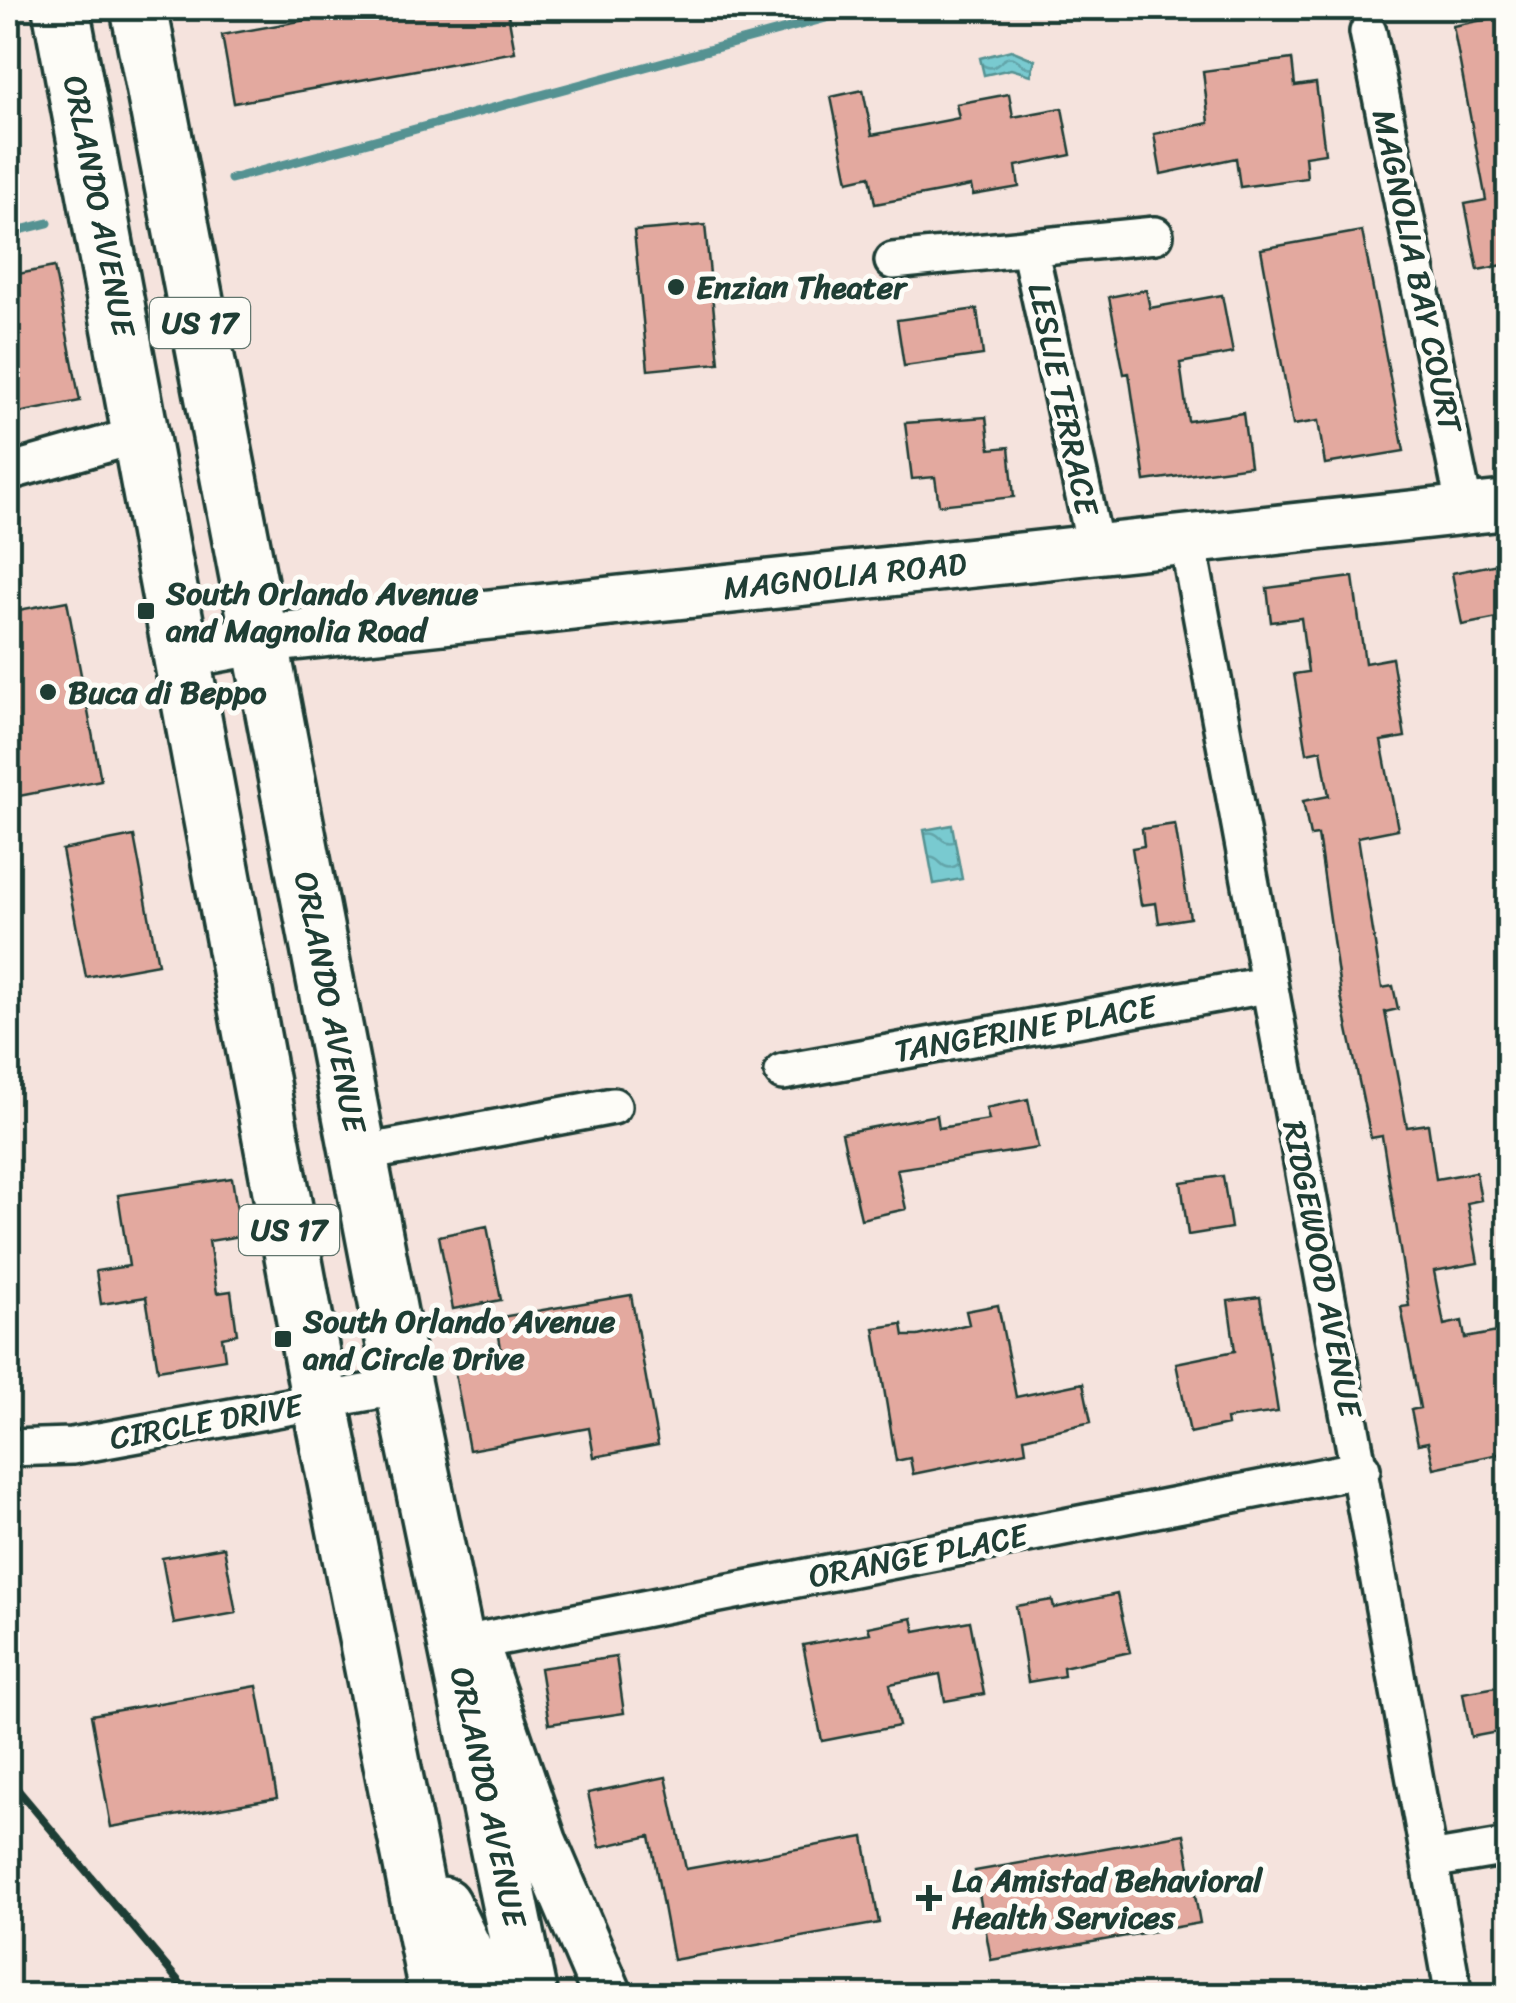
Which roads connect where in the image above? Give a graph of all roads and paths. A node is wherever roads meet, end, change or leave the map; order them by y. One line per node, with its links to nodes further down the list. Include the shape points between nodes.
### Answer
1 (62, 8): 7 (main road, ORLANDO AVENUE / US 17)
2 (139, 8): 12 (main road, ORLANDO AVENUE / US 17)
3 (1368, 32): 9 (street, MAGNOLIA BAY COURT)
4 (1155, 235): 5 (street, LESLIE TERRACE)
5 (1030, 248): 6 (street, LESLIE TERRACE); 11 (street, LESLIE TERRACE)
6 (893, 261)
7 (142, 434): 8 (street); 13 (main road, ORLANDO AVENUE / US 17)
8 (8, 472)
9 (1487, 508): 10 (street, MAGNOLIA ROAD)
10 (1188, 543): 11 (street, MAGNOLIA ROAD); 14 (street, RIDGEWOOD AVENUE)
11 (1096, 551): 12 (street, MAGNOLIA ROAD)
12 (262, 639): 13 (street, MAGNOLIA ROAD); 18 (main road, ORLANDO AVENUE / US 17)
13 (182, 654): 15 (main road, ORLANDO AVENUE / US 17)
14 (1266, 985): 16 (street, TANGERINE PLACE); 22 (street, RIDGEWOOD AVENUE)
15 (257, 1053): 18 (main road, via 317,1142); 20 (main road, ORLANDO AVENUE / US 17)
16 (783, 1072)
17 (614, 1106): 18 (street)
18 (359, 1154): 19 (main road, ORLANDO AVENUE / US 17)
19 (403, 1386): 20 (street, CIRCLE DRIVE); 23 (main road, ORLANDO AVENUE / US 17)
20 (320, 1401): 21 (street, CIRCLE DRIVE, via 72,1446); 25 (main road, ORLANDO AVENUE / US 17)
21 (8, 1448)
22 (1362, 1469): 24 (street, ORANGE PLACE); 27 (street, RIDGEWOOD AVENUE)
23 (433, 1530): 24 (street); 30 (main road, ORLANDO AVENUE / US 17)
24 (474, 1642): 31 (street, via 542,1842)
25 (398, 1806): 28 (main road, ORLANDO AVENUE / US 17); 29 (main road)
26 (1508, 1847): 27 (street)
27 (1430, 1860): 32 (street, RIDGEWOOD AVENUE)
28 (438, 1996)
29 (486, 1996)
30 (529, 1996)
31 (608, 1996)
32 (1454, 1996)

